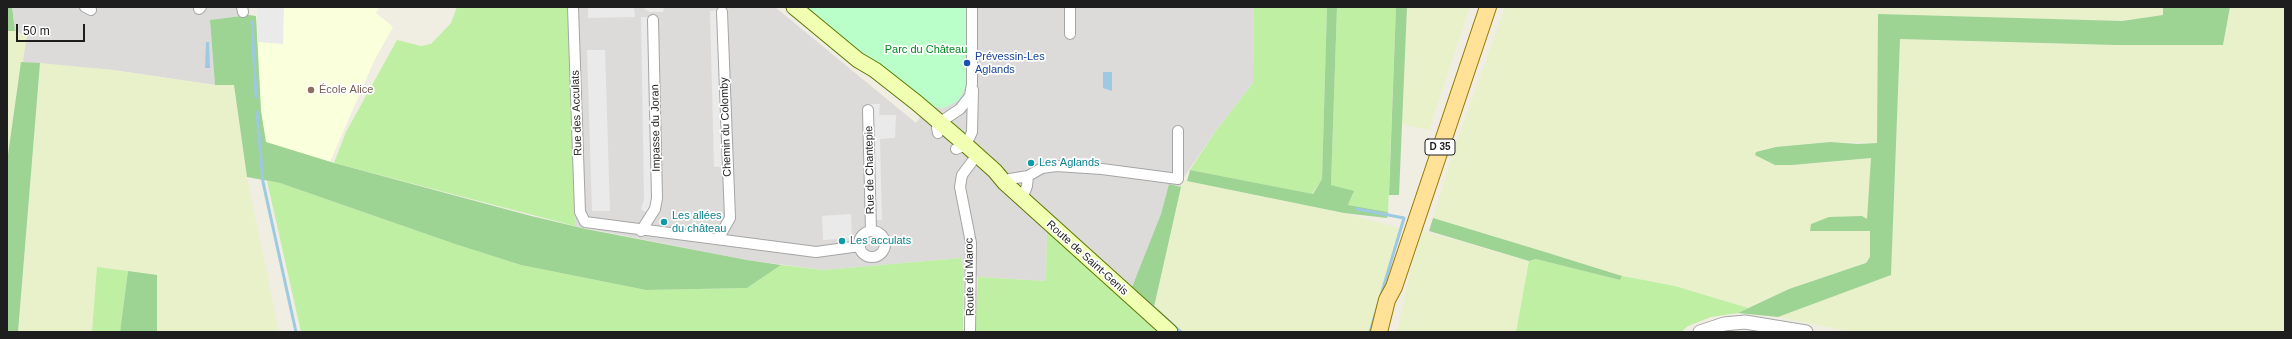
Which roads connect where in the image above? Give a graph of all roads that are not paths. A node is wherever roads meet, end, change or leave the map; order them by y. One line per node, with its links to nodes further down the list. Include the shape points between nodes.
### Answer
1 (573, 7): 17 (street, Rue des Acculats, via 582,220 588,224)
2 (794, 7): 11 (main road, Route de Saint-Genis, via 858,60 875,70)
3 (972, 7): 9 (street)
4 (1070, 7): 8 (street)
5 (1488, 7): 21 (main road, D 35)
6 (722, 12): 19 (street, Chemin du Colomby, via 730,218)
7 (654, 20): 17 (street, Impasse du Joran, via 658,198 655,209)
8 (1070, 34)
9 (972, 84): 11 (street, via 970,96 964,106); 13 (street, Route du Maroc, via 973,123)
10 (868, 110): 18 (street, Rue de Chantepie)
11 (938, 128): 13 (main road, Route de Saint-Genis)
12 (1178, 131): 14 (street, via 1178,179 1056,166 1042,168)
13 (967, 153): 15 (main road, Route de Saint-Genis, via 995,171); 22 (street, Route du Maroc, via 960,187 971,243)
14 (1028, 176): 15 (street, via 1016,177); 16 (street)
15 (1005, 183): 16 (main road, Route de Saint-Genis)
16 (1022, 198): 23 (main road, Route de Saint-Genis)
17 (641, 231): 19 (street)
18 (871, 231): 20 (street, via 863,234); 20 (street, via 884,237 886,245 882,253 870,256 862,252)
19 (718, 239): 20 (street, via 816,252)
20 (860, 246)
21 (1394, 287): 24 (main road, D 35, via 1387,300); 25 (main road, D 35)
22 (970, 332)
23 (1170, 332)
24 (1379, 332)
25 (1388, 332)
26 (1700, 332): 27 (street, via 1724,324 1745,322)
27 (1806, 332)

